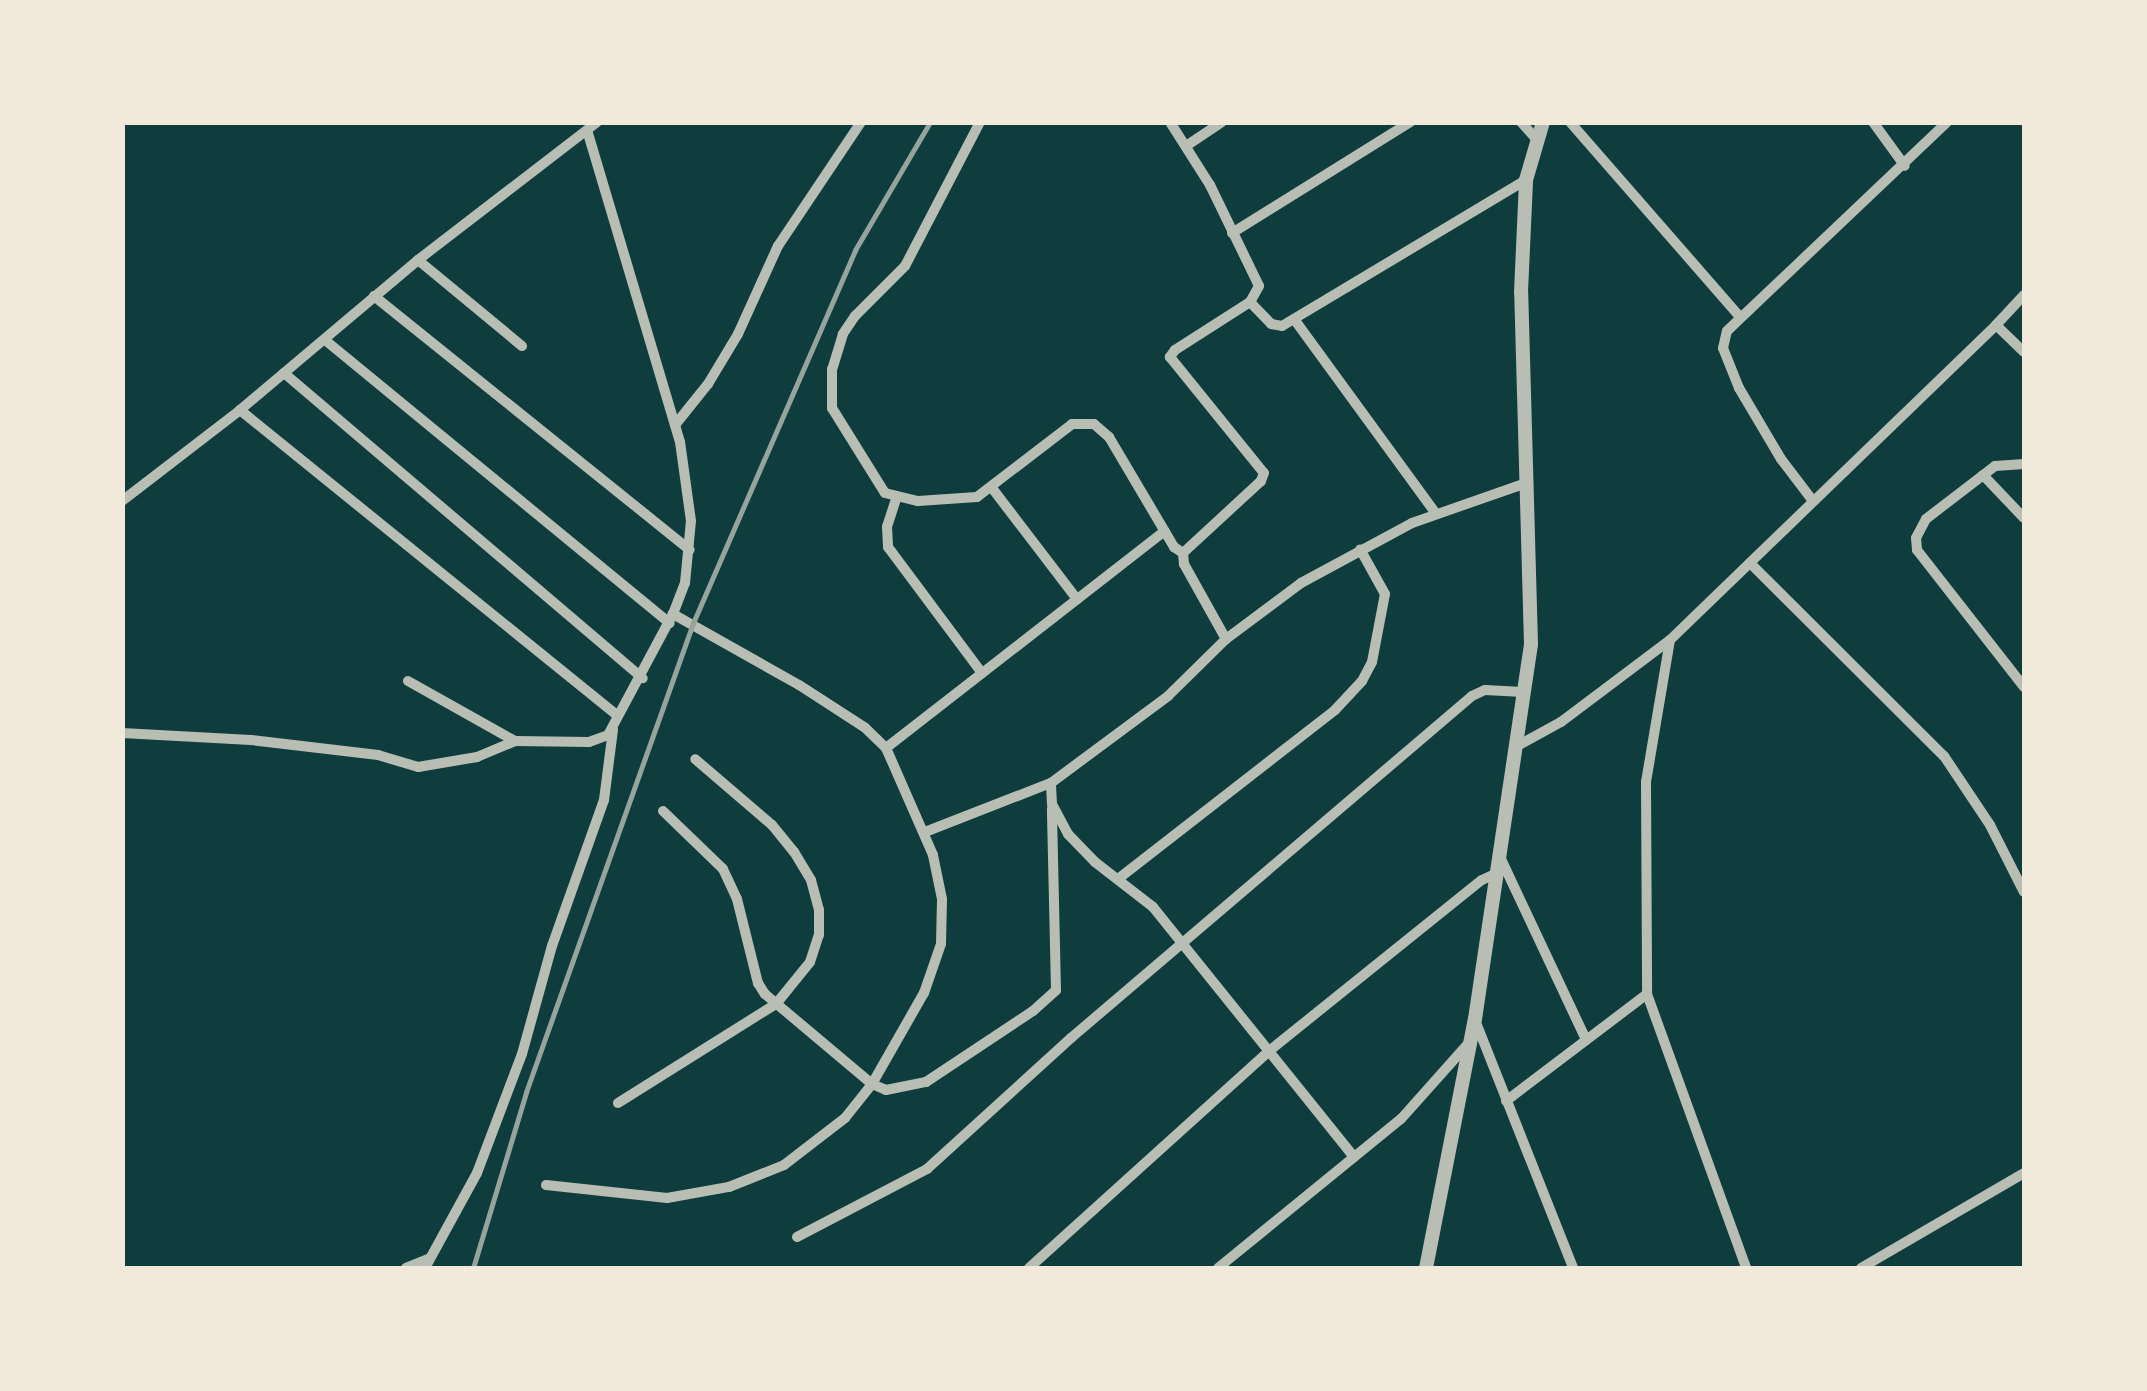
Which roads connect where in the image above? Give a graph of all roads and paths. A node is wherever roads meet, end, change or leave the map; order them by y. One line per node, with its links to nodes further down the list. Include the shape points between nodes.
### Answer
1 (597, 122): 12 (street)
2 (860, 122): 30 (street, via 778,246 708,384)
3 (980, 122): 35 (street, via 905,266 854,316 832,369 832,408 878,485)
4 (1170, 122): 14 (street)
5 (1222, 122): 14 (street)
6 (1410, 122): 17 (street)
7 (1521, 122): 13 (street)
8 (1543, 122): 13 (street)
9 (1570, 122): 22 (street)
10 (1873, 122): 15 (street)
11 (1947, 122): 15 (street)
12 (587, 131): 18 (street); 30 (street)
13 (1537, 140): 16 (street)
14 (1186, 146): 17 (street)
15 (1905, 166): 22 (street)
16 (1526, 180): 23 (street); 33 (street)
17 (1232, 233): 21 (street, via 1258,286)
18 (418, 260): 20 (street); 26 (street)
19 (2024, 294): 24 (street)
20 (374, 296): 25 (street); 42 (street)
21 (1250, 302): 23 (street, via 1276,326); 43 (street, via 1170,357 1264,473)
22 (1740, 317): 37 (street, via 1723,348 1739,388)
23 (1294, 320): 38 (street)
24 (1996, 325): 27 (street); 37 (street)
25 (324, 340): 28 (street); 46 (street)
26 (522, 346)
27 (2024, 352)
28 (284, 373): 29 (street); 50 (street)
29 (240, 410): 36 (street); 54 (street)
30 (675, 425): 42 (street, via 689,491)
31 (2024, 464): 32 (street, via 2005,462)
32 (1983, 475): 39 (street); 52 (street, via 1926,519 1917,550)
33 (1526, 483): 38 (street); 53 (street, via 1531,644)
34 (992, 488): 35 (street, via 969,499); 40 (street, via 1072,424 1088,422 1109,438); 45 (street)
35 (896, 499): 49 (street, via 888,547)
36 (122, 501)
37 (1813, 501): 44 (street)
38 (1436, 514): 41 (street)
39 (2024, 518)
40 (1164, 530): 43 (street); 45 (street)
41 (1360, 549): 47 (street); 66 (street, via 1384,594 1372,662 1362,681 1335,710)
42 (690, 550): 46 (street)
43 (1183, 554): 47 (street)
44 (1750, 563): 48 (street); 67 (street, via 1944,756)
45 (1077, 599): 49 (street)
46 (672, 619): 50 (street); 59 (street, via 799,684)
47 (1226, 639): 61 (street, via 1168,696)
48 (1670, 640): 58 (street); 69 (street, via 1646,782)
49 (982, 673): 59 (street)
50 (643, 678): 54 (street)
51 (408, 682): 57 (street)
52 (2024, 686)
53 (1522, 692): 58 (street); 68 (street, via 1472,696)
54 (617, 715): 55 (street)
55 (614, 727): 57 (street, via 589,742); 82 (street, via 604,800 522,1054 477,1173)
56 (122, 733): 57 (street, via 269,742 418,766 477,757)
57 (514, 740)
58 (1519, 746): 65 (street)
59 (886, 748): 64 (street)
60 (695, 759): 70 (street, via 772,825 811,880 819,935 810,962)
61 (1051, 782): 62 (street); 64 (street)
62 (1052, 804): 66 (street, via 1068,834); 75 (street, via 1056,990 926,1082 886,1090)
63 (664, 810): 70 (street, via 724,869 758,984)
64 (926, 832): 75 (street, via 942,899 941,944 924,993)
65 (1500, 866): 71 (street); 73 (street); 74 (street)
66 (1118, 879): 68 (street)
67 (2024, 892)
68 (1184, 942): 74 (street); 81 (street, via 927,1169)
69 (1647, 994): 73 (street); 88 (street)
70 (776, 1004): 75 (street); 77 (street)
71 (1475, 1018): 72 (street); 76 (street)
72 (1471, 1040): 78 (street, via 1402,1119); 86 (street)
73 (1586, 1040): 76 (street)
74 (1269, 1051): 78 (street); 84 (street)
75 (872, 1084): 80 (street, via 816,1144 729,1187 668,1198)
76 (1506, 1101): 87 (street)
77 (618, 1102)
78 (1354, 1157): 85 (street)
79 (2024, 1174): 89 (street)
80 (546, 1185)
81 (797, 1237)
82 (427, 1264): 83 (street)
83 (406, 1268)
84 (1029, 1268)
85 (1218, 1268)
86 (1426, 1268)
87 (1573, 1268)
88 (1746, 1268)
89 (1861, 1268)

